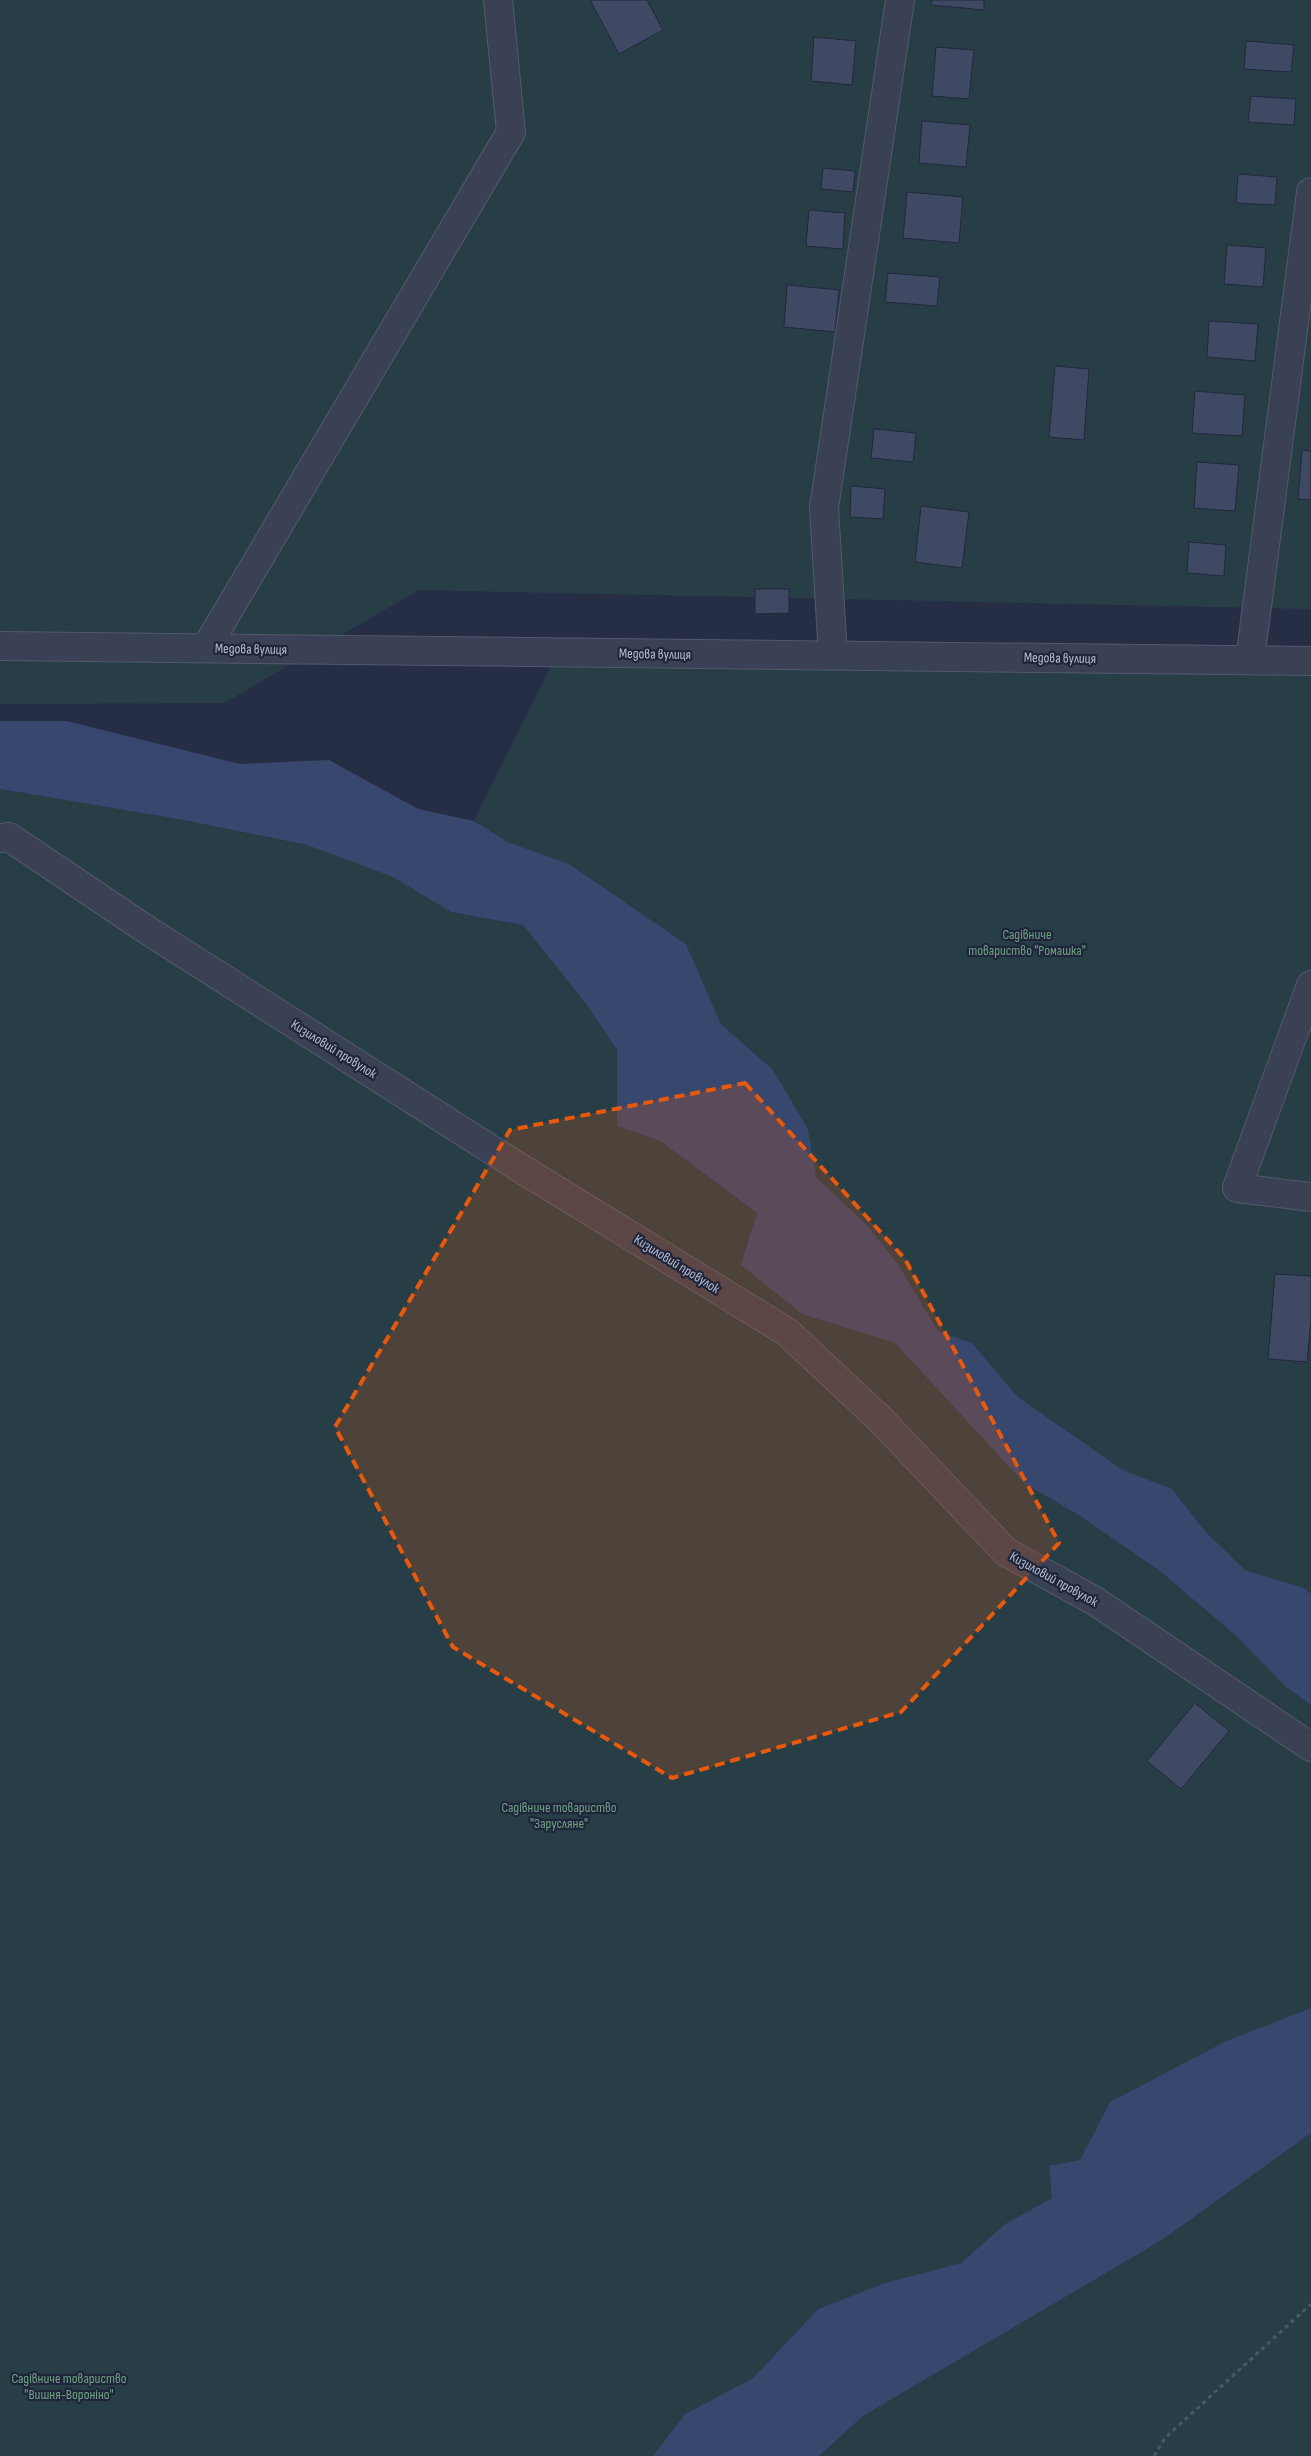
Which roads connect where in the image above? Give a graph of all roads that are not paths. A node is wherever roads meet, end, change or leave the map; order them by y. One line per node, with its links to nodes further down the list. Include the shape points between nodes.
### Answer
1 (498, 0): 5 (street, via 511,132)
2 (900, 0): 6 (street, via 824,508)
3 (1311, 192): 7 (street)
4 (0, 646): 5 (street, Медова вулиця)
5 (206, 648): 6 (street, Медова вулиця)
6 (833, 656): 7 (street, Медова вулиця)
7 (1250, 660): 8 (street, Медова вулиця)
8 (1311, 661)
9 (0, 838): 12 (street, Кизиловий провулок, via 9,837 168,944 517,1166 787,1332 880,1419 1006,1552 1095,1601)
10 (1311, 985): 11 (street, via 1237,1188)
11 (1311, 1197)
12 (1311, 1747)

